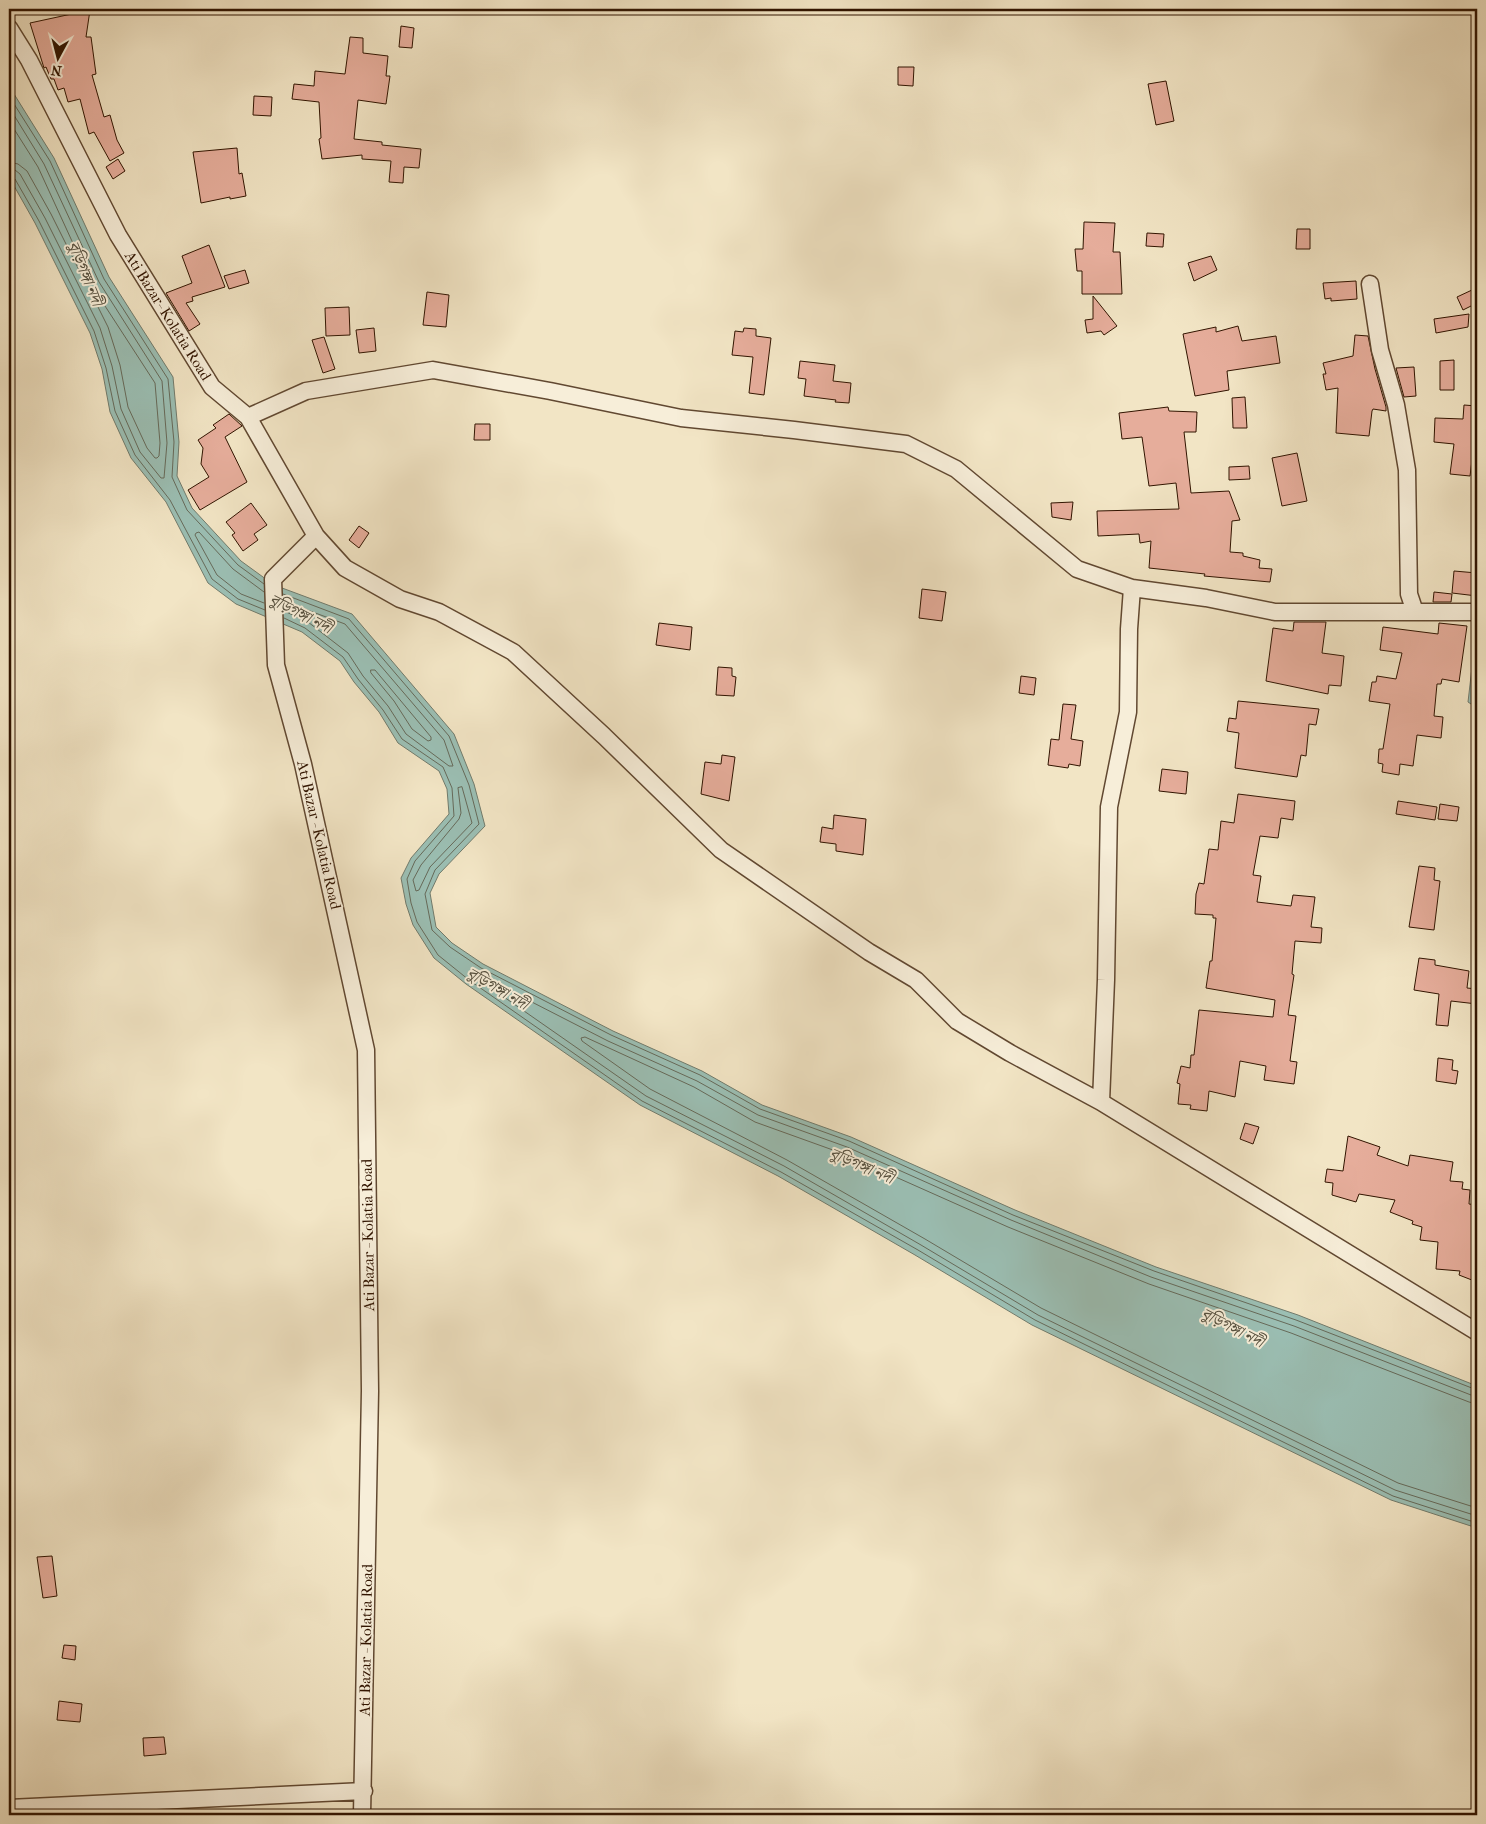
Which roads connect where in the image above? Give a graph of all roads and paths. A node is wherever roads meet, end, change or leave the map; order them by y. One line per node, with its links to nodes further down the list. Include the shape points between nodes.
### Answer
1 (9, 28): 3 (street, Ati Bazar- Kolatia Road, via 29,60 123,244 212,387)
2 (1370, 284): 6 (street, via 1380,350 1396,405 1407,470 1409,594)
3 (248, 416): 4 (street, Ati Bazar- Kolatia Road); 5 (street, via 306,391 433,370 550,390 681,418 906,444 956,469 1077,569)
4 (316, 536): 8 (street, Ati Bazar- Kolatia Road, via 345,568 400,599 439,612 513,652 722,850 869,952 916,980 957,1021); 10 (street, Ati Bazar - Kolatia Road, via 273,579 276,665 303,764 366,1050 370,1391)
5 (1132, 588): 6 (street, via 1275,612); 8 (street, via 1128,712 1109,807)
6 (1415, 612): 7 (street)
7 (1477, 612)
8 (1101, 1102): 9 (street, Ati Bazar- Kolatia Road)
9 (1477, 1332)
10 (364, 1791): 11 (street); 12 (street, Ati Bazar - Kolatia Road)
11 (9, 1808)
12 (362, 1815)

